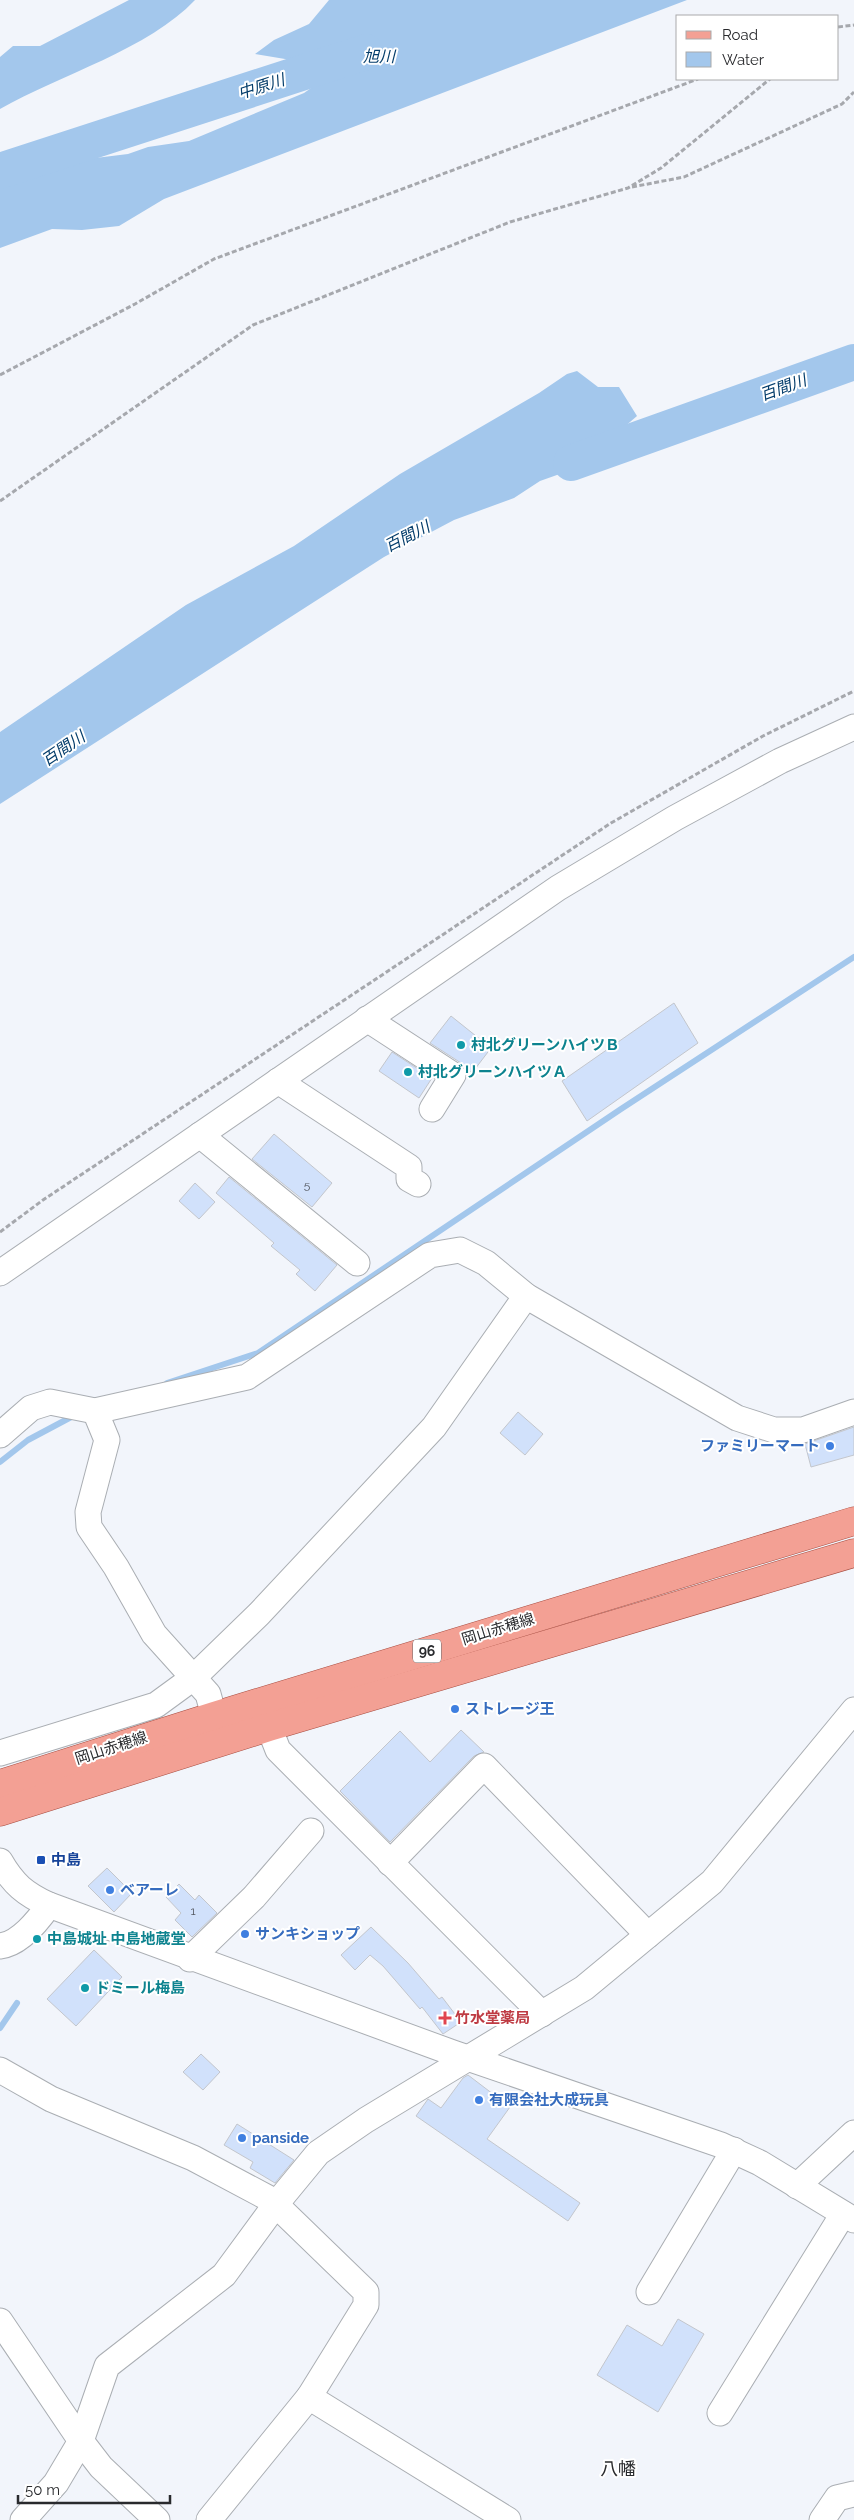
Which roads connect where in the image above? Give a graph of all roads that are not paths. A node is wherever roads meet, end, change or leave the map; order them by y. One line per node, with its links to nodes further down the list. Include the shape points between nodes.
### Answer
1 (854, 727): 2 (street, via 780,761 675,818 558,888)
2 (367, 1019): 3 (street); 4 (street, via 453,1075)
3 (278, 1081): 5 (street); 6 (street, via 409,1167 409,1178)
4 (432, 1109)
5 (200, 1136): 7 (street); 8 (street)
6 (418, 1184)
7 (357, 1263)
8 (0, 1273)
9 (526, 1296): 10 (street, via 486,1263 460,1250 430,1255 247,1378); 11 (street, via 737,1418 774,1430 804,1430); 15 (street, via 434,1427 259,1614)
10 (95, 1411): 12 (street, via 50,1402 31,1408); 15 (street, via 107,1440 88,1512 89,1528 116,1567 154,1634)
11 (854, 1412)
12 (0, 1435)
13 (854, 1521): 17 (main road, 岡山赤穂線 / 96)
14 (854, 1553): 18 (main road, 岡山赤穂線 / 96)
15 (193, 1678): 17 (street, via 208,1694); 19 (street, via 156,1705)
16 (854, 1710): 26 (street, via 712,1882)
17 (214, 1716): 20 (main road, 岡山赤穂線 / 96)
18 (269, 1727): 21 (main road, 岡山赤穂線 / 96); 24 (street, via 278,1750)
19 (0, 1752)
20 (0, 1784)
21 (0, 1812)
22 (311, 1831): 28 (street, via 254,1897)
23 (0, 1861): 25 (street, via 27,1895)
24 (390, 1863): 26 (street, via 484,1766); 29 (street)
25 (49, 1906): 27 (street, via 8,1945); 28 (street)
26 (648, 1935): 29 (street, via 584,1988)
27 (0, 1946)
28 (190, 1959): 30 (street)
29 (542, 2014): 30 (street)
30 (467, 2058): 33 (street); 35 (street, via 318,2153)
31 (0, 2070): 35 (street, via 51,2099 193,2158)
32 (854, 2133): 34 (street)
33 (734, 2150): 34 (street); 37 (street)
34 (797, 2186): 36 (street)
35 (276, 2204): 39 (street, via 366,2292 366,2305); 41 (street, via 224,2275 107,2366)
36 (849, 2217): 40 (street)
37 (649, 2292)
38 (0, 2321): 41 (street)
39 (309, 2397): 45 (street); 46 (street)
40 (720, 2413)
41 (81, 2441): 43 (street, via 56,2483); 44 (street, via 101,2466)
42 (854, 2494): 47 (street, via 837,2498)
43 (23, 2520)
44 (157, 2520)
45 (208, 2520)
46 (508, 2520)
47 (822, 2520)

